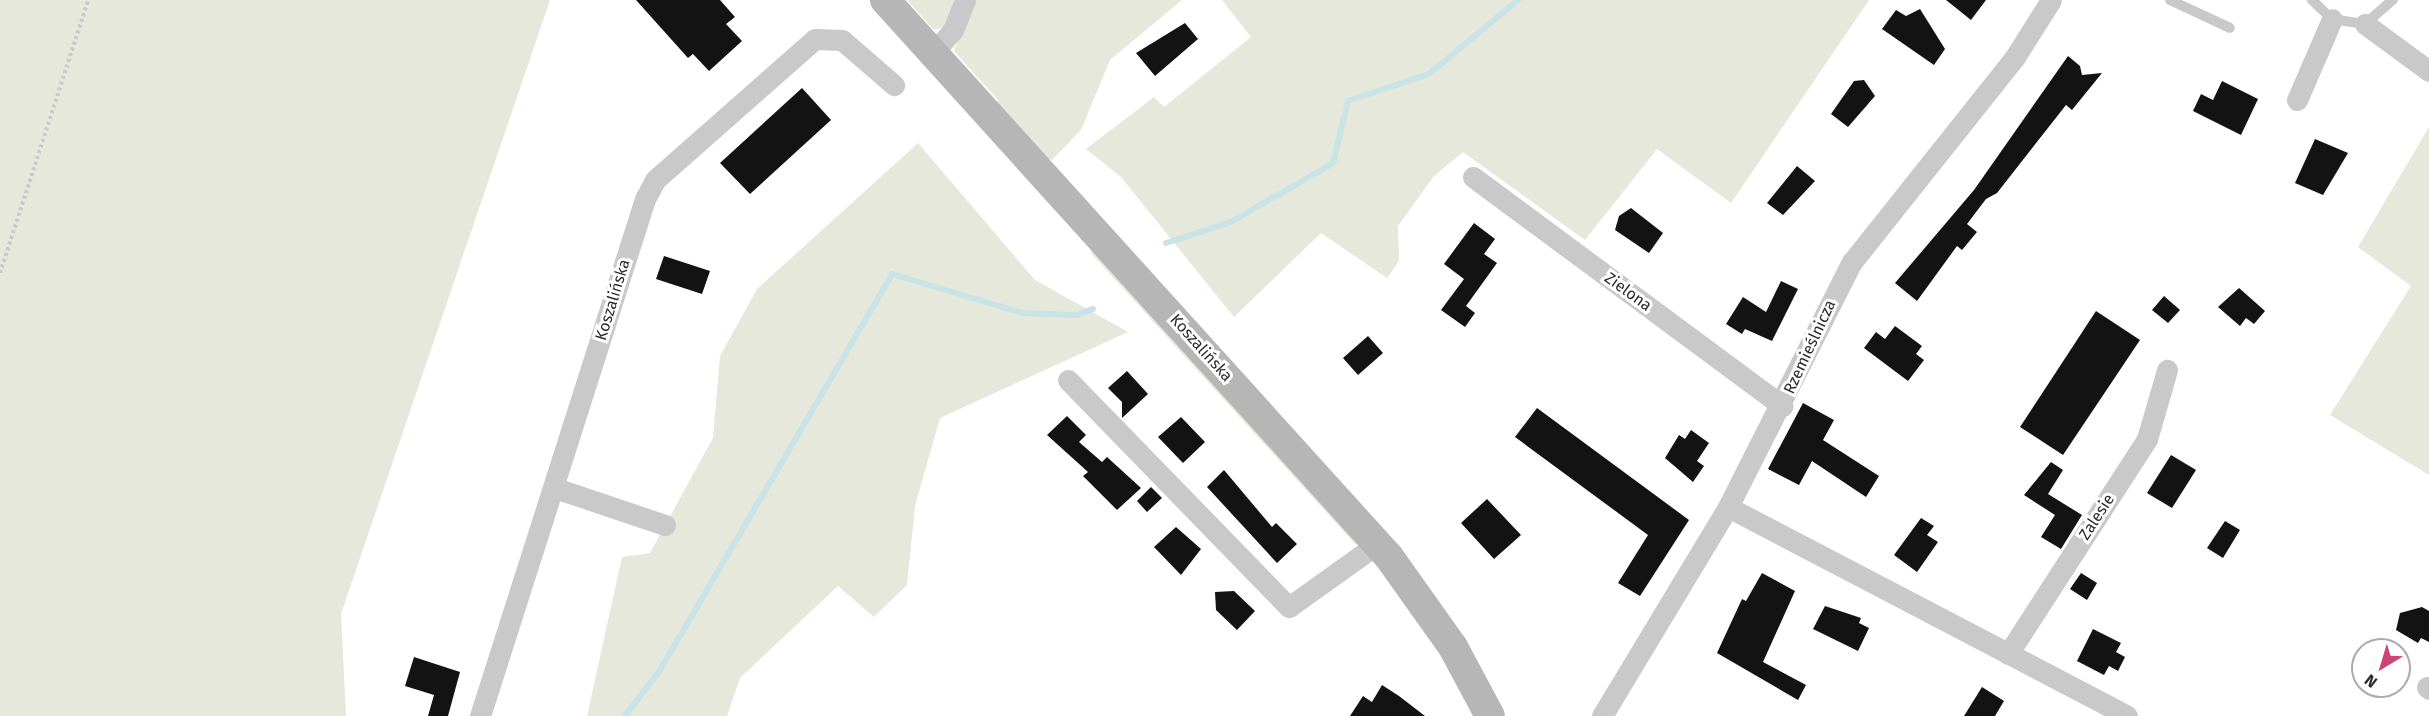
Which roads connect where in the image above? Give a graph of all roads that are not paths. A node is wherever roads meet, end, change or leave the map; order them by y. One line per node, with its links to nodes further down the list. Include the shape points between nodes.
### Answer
1 (885, 0): 10 (main road, Koszalińska)
2 (966, 0): 10 (street, via 953,30)
3 (2051, 0): 17 (street, Rzemieślnicza, via 2015,57 1852,262)
4 (2170, 0): 9 (lane)
5 (2312, 0): 7 (lane)
6 (2393, 0): 8 (lane)
7 (2332, 19): 8 (lane); 13 (street)
8 (2365, 24): 11 (street)
9 (2230, 28)
10 (933, 53): 21 (main road, Koszalińska)
11 (2429, 70)
12 (894, 85): 18 (street, Koszalińska, via 842,40 815,39 655,180 645,199)
13 (2297, 100)
14 (1473, 177): 17 (street, Zielona)
15 (2167, 370): 22 (street, Zalesie, via 2147,439)
16 (1068, 381): 21 (street, via 1289,607)
17 (1783, 406): 19 (street, Rzemieślnicza)
18 (555, 488): 20 (street); 23 (street, Koszalińska)
19 (1728, 507): 22 (street); 25 (street, Rzemieślnicza)
20 (665, 525)
21 (1377, 544): 24 (main road, Koszalińska, via 1432,615)
22 (2008, 654): 26 (street)
23 (485, 715)
24 (1490, 716)
25 (1602, 716)
26 (2127, 716)

